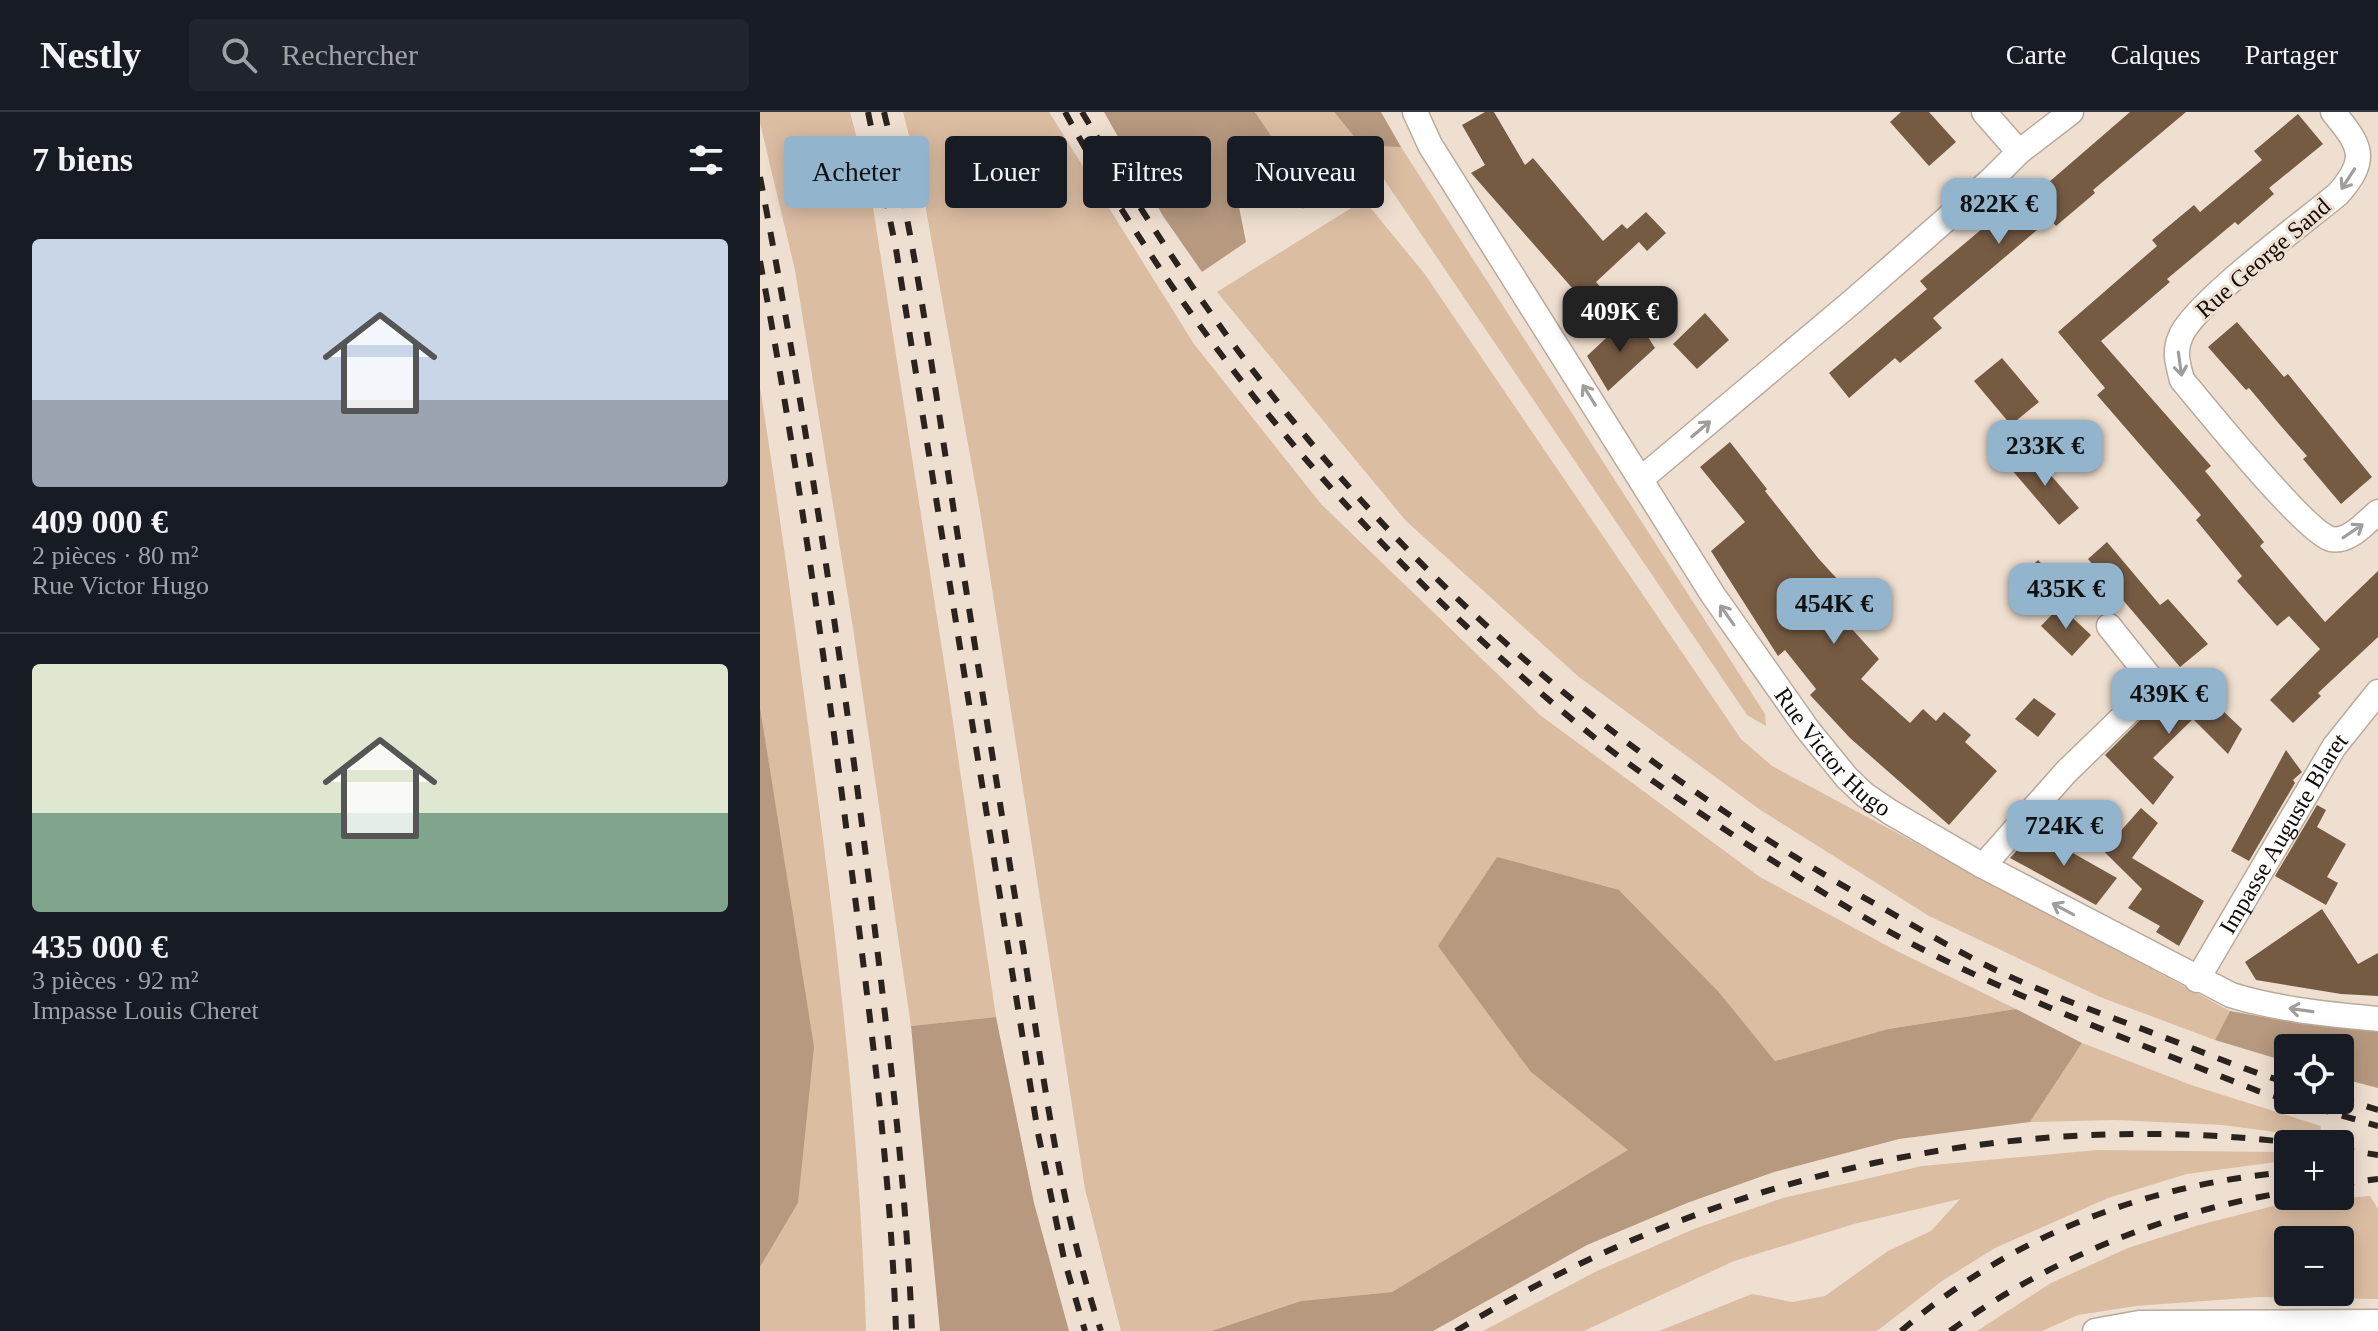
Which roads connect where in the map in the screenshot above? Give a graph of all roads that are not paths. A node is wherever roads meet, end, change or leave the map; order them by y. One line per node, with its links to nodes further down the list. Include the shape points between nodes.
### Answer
1 (1984, 112): 5 (street)
2 (2071, 112): 5 (street)
3 (2333, 112): 7 (street, Rue George Sand, one-way to 7, via 2355,138 2358,162 2349,182 2199,310 2180,336 2176,359 2182,380 2315,530 2343,539)
4 (1422, 114): 6 (street, Rue Victor Hugo, one-way to 4, via 1430,145)
5 (2019, 152): 6 (street, one-way to 5, via 1853,301)
6 (1641, 479): 10 (street, Rue Victor Hugo, one-way to 6, via 1890,812 1847,778 1713,595)
7 (2378, 512)
8 (2109, 626): 10 (street, via 2156,685 2066,772)
9 (2378, 692): 11 (street, Impasse Auguste Blaret, via 2334,747)
10 (1983, 866): 11 (street, Rue Victor Hugo, one-way to 10)
11 (2197, 980): 12 (street, Rue Victor Hugo, one-way to 11, via 2254,1003)
12 (2378, 1019)
13 (2378, 1322): 14 (street, via 2139,1323)
14 (2095, 1331)

